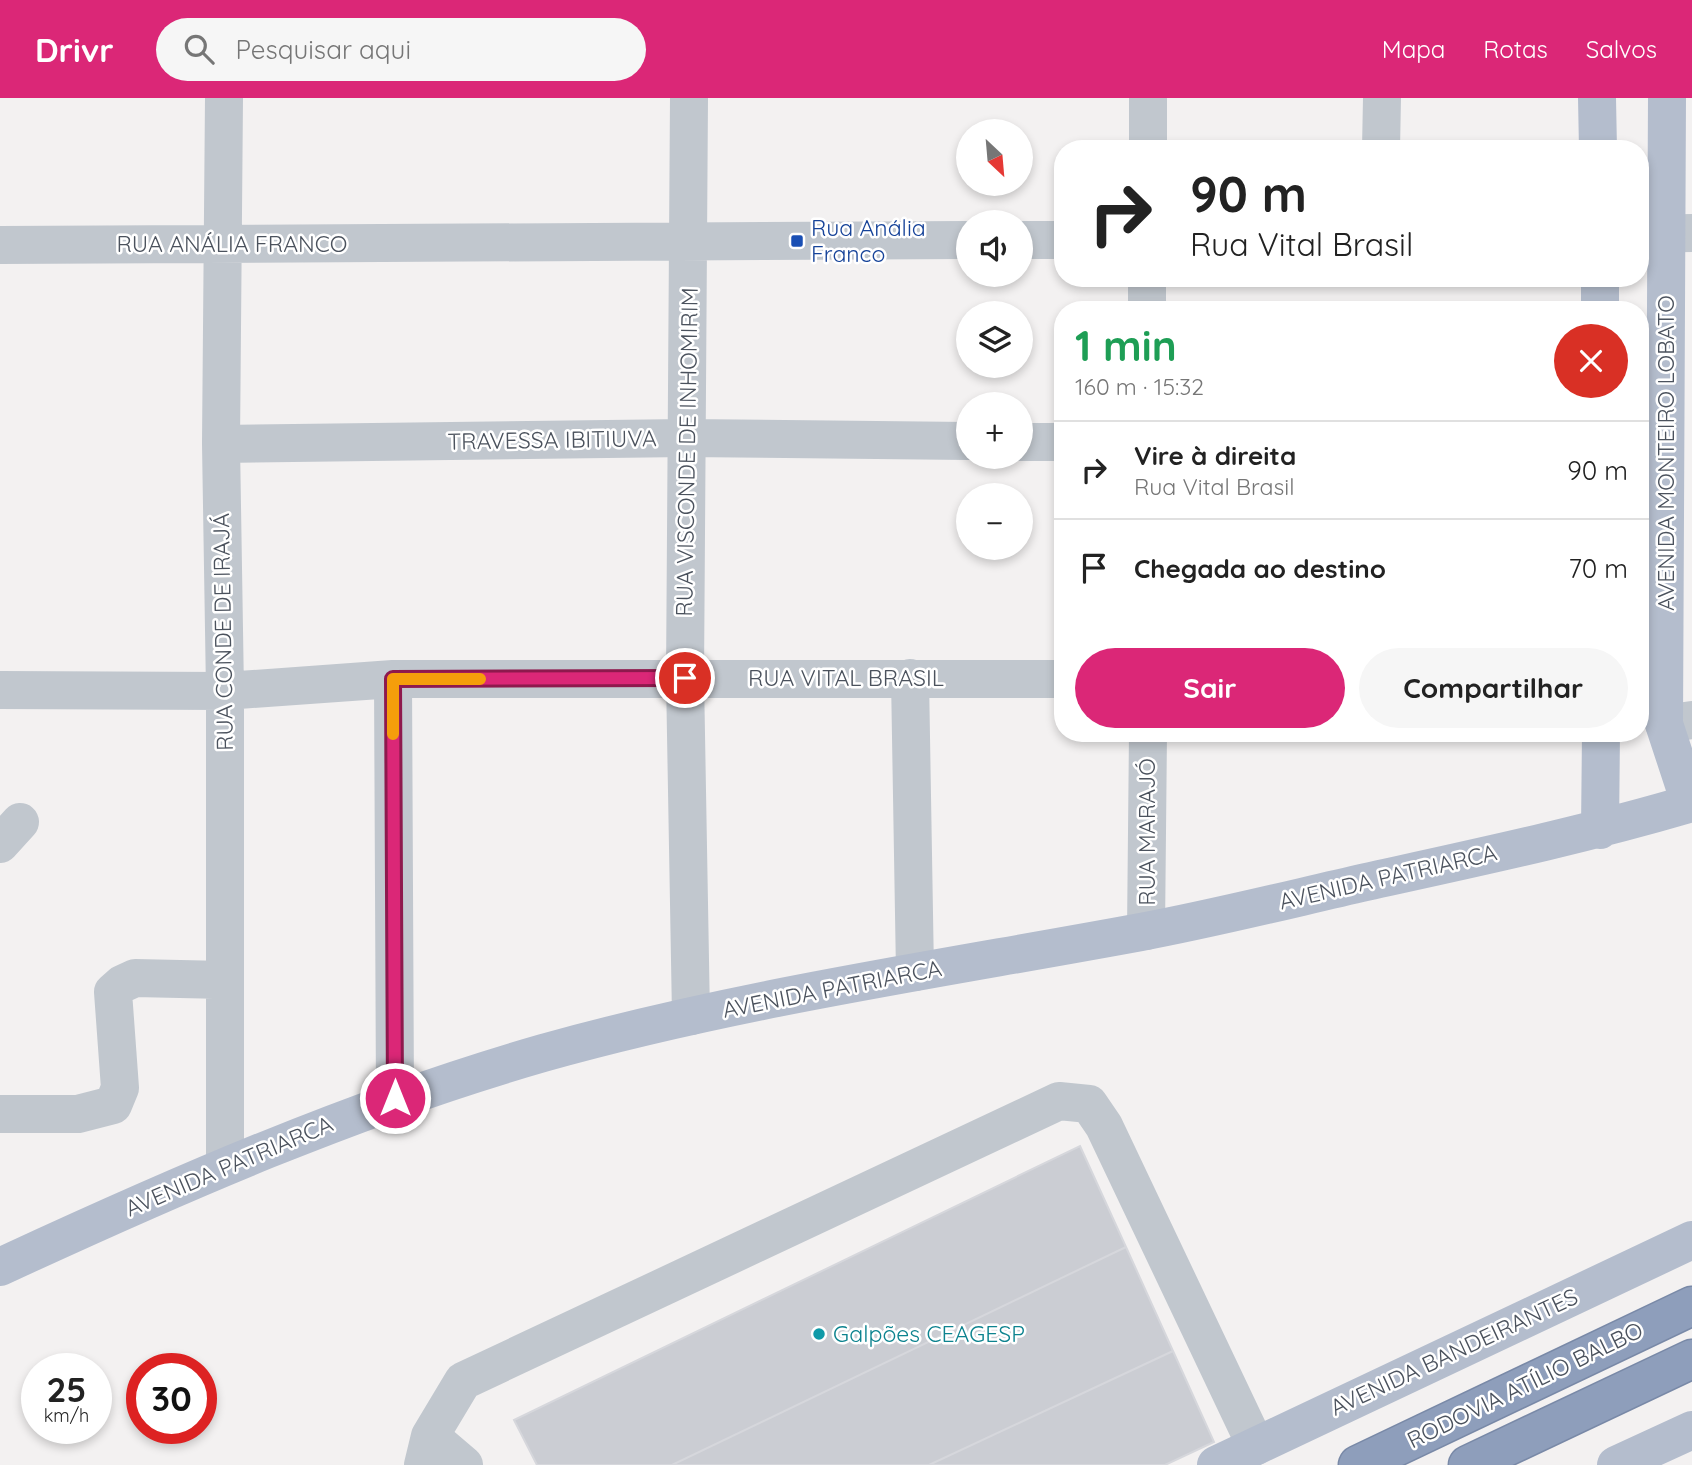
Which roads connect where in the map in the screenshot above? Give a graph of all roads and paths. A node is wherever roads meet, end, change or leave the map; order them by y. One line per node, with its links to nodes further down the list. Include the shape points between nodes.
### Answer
1 (224, 98): 15 (street, RUA CONDE DE IRAJÁ)
2 (689, 98): 14 (street, RUA VISCONDE DE INHOMIRIM)
3 (1148, 98): 7 (street)
4 (1382, 98): 8 (street)
5 (1597, 98): 9 (main road)
6 (1667, 98): 10 (main road, AVENIDA MONTEIRO LOBATO)
7 (1148, 140)
8 (1381, 140)
9 (1598, 140)
10 (1666, 233): 28 (main road, AVENIDA MONTEIRO LOBATO)
11 (956, 240): 14 (street, RUA ANÁLIA FRANCO)
12 (1033, 240): 13 (street)
13 (1054, 240)
14 (690, 242): 15 (street, RUA ANÁLIA FRANCO); 17 (street, RUA VISCONDE DE INHOMIRIM)
15 (224, 244): 16 (street, RUA ANÁLIA FRANCO); 21 (street, RUA CONDE DE IRAJÁ)
16 (0, 245)
17 (686, 438): 18 (street, TRAVESSA IBITIUVA); 21 (street, TRAVESSA IBITIUVA); 22 (street, RUA VISCONDE DE INHOMIRIM)
18 (956, 441)
19 (1033, 442): 20 (street)
20 (1054, 442)
21 (221, 444): 27 (street, RUA CONDE DE IRAJÁ)
22 (685, 678): 23 (street, RUA VITAL BRASIL); 24 (street, RUA VITAL BRASIL); 36 (street, RUA VISCONDE DE INHOMIRIM)
23 (910, 678): 25 (street, RUA VITAL BRASIL); 34 (street)
24 (393, 679): 27 (street, RUA VITAL BRASIL); 37 (street)
25 (1054, 679)
26 (0, 690): 27 (street, RUA VITAL BRASIL)
27 (225, 691): 35 (street, RUA CONDE DE IRAJÁ)
28 (1678, 722): 31 (main road, AVENIDA MONTEIRO LOBATO)
29 (1148, 742): 33 (street, RUA MARAJÓ)
30 (1601, 742): 32 (main road)
31 (1691, 803): 32 (main road, AVENIDA PATRIARCA)
32 (1600, 830): 33 (main road, AVENIDA PATRIARCA)
33 (1146, 931): 34 (main road, AVENIDA PATRIARCA)
34 (915, 972): 36 (main road, AVENIDA PATRIARCA)
35 (225, 980): 38 (street, via 135,978 113,992 120,1088 113,1105 78,1114); 39 (street, RUA CONDE DE IRAJÁ)
36 (691, 1016): 37 (main road, AVENIDA PATRIARCA)
37 (395, 1098): 39 (main road, AVENIDA PATRIARCA)
38 (0, 1114)
39 (225, 1166): 41 (main road, AVENIDA PATRIARCA)
40 (1692, 1240): 45 (main road, AVENIDA BANDEIRANTES)
41 (0, 1267)
42 (1692, 1306): 49 (highway, RODOVIA ATÍLIO BALBO)
43 (1692, 1359): 50 (highway, RODOVIA ATÍLIO BALBO)
44 (1691, 1432): 51 (main road)
45 (1256, 1446): 46 (street, via 1104,1126 1089,1104 1059,1101 463,1381); 48 (main road, AVENIDA BANDEIRANTES)
46 (426, 1450): 47 (street)
47 (464, 1465)
48 (1216, 1465)
49 (1358, 1465)
50 (1468, 1465)
51 (1616, 1465)

